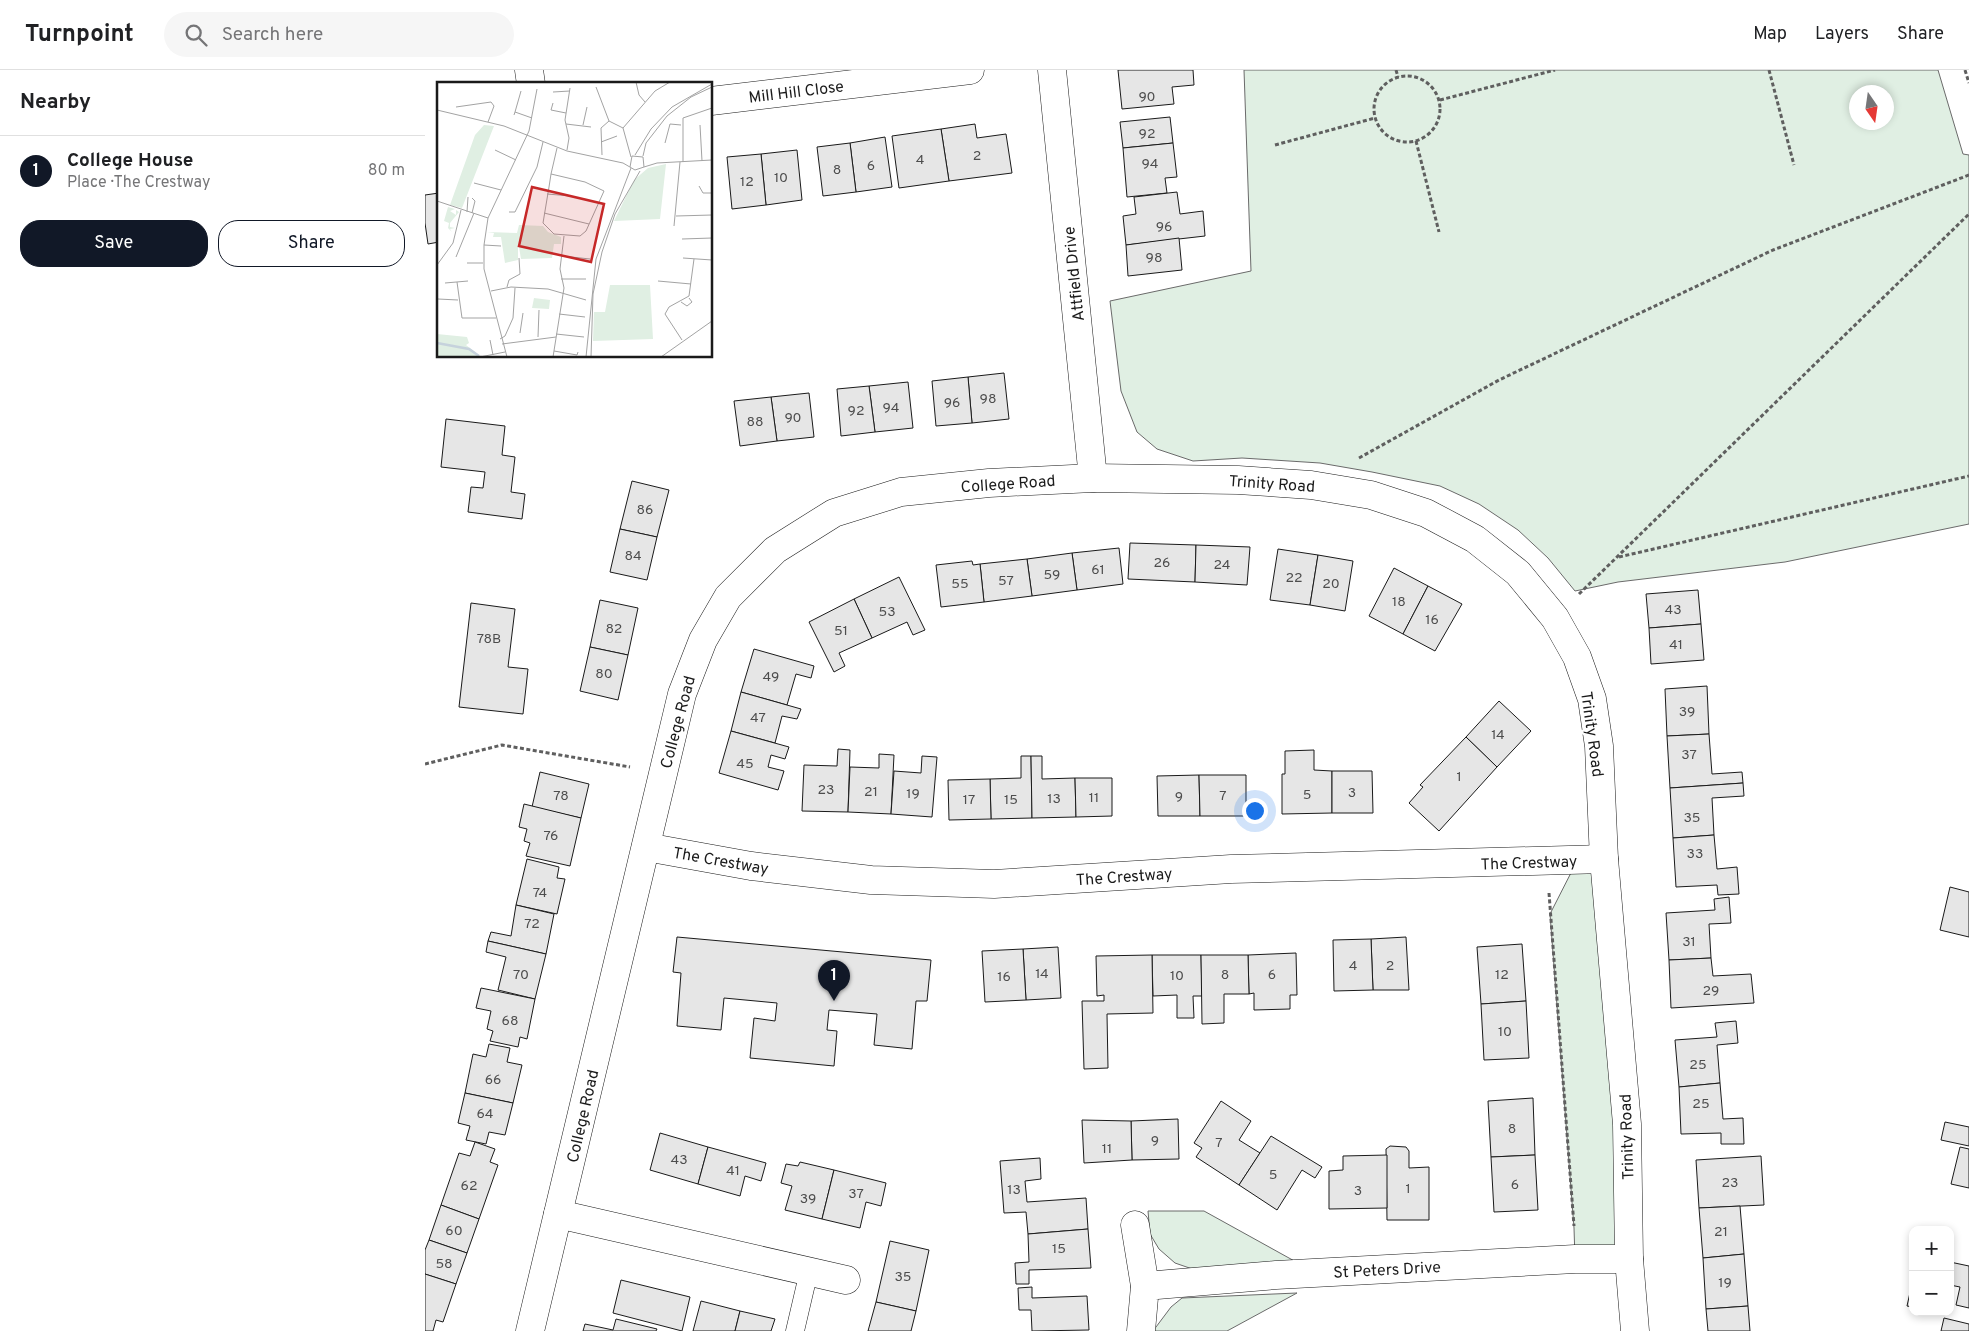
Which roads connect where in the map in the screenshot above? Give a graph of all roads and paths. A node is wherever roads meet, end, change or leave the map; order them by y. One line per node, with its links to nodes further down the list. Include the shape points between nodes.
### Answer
1 (970, 70): 10 (street, Mill Hill Close)
2 (1052, 70): 19 (street, Attfield Drive)
3 (1396, 70): 7 (path)
4 (1555, 70): 9 (path)
5 (1769, 70): 14 (path)
6 (1965, 70): 8 (path)
7 (1398, 77): 9 (path, via 1424,80 1434,88); 11 (path, via 1378,93)
8 (1969, 83)
9 (1440, 100): 12 (path, via 1441,113 1436,126 1428,136)
10 (713, 101)
11 (1375, 118): 12 (path, via 1381,130 1391,138 1403,143); 13 (path)
12 (1416, 141): 17 (path)
13 (1275, 145)
14 (1794, 165)
15 (1969, 174): 20 (path, via 1764,254 1499,380)
16 (1969, 214): 21 (path)
17 (1439, 232)
18 (1969, 476): 21 (path)
19 (1093, 478): 20 (street, Trinity Road, via 1239,480); 24 (street, College Road, via 901,492 834,513 775,550 728,597 703,640 682,694)
20 (1311, 485): 22 (street, Trinity Road, via 1371,495 1426,512 1475,539 1518,573)
21 (1619, 557): 22 (path)
22 (1555, 618): 26 (street, Trinity Road, via 1577,657 1592,699 1599,746)
23 (425, 764): 24 (path, via 502,745)
24 (663, 773): 25 (street, College Road)
25 (646, 846): 27 (street, The Crestway, via 751,866 853,878 994,884 1231,870); 28 (street, College Road)
26 (1604, 859): 27 (street, The Crestway); 31 (street, Trinity Road, via 1627,1124)
27 (1548, 862): 30 (path)
28 (559, 1214): 32 (street); 35 (street, College Road)
29 (1135, 1225): 34 (street)
30 (1575, 1259): 31 (street, St Peters Drive); 34 (street, St Peters Drive, via 1276,1275)
31 (1629, 1259): 38 (street, Trinity Road)
32 (809, 1271): 33 (street); 36 (lane)
33 (846, 1280)
34 (1145, 1286): 37 (street)
35 (530, 1331)
36 (795, 1331)
37 (1141, 1331)
38 (1635, 1331)

